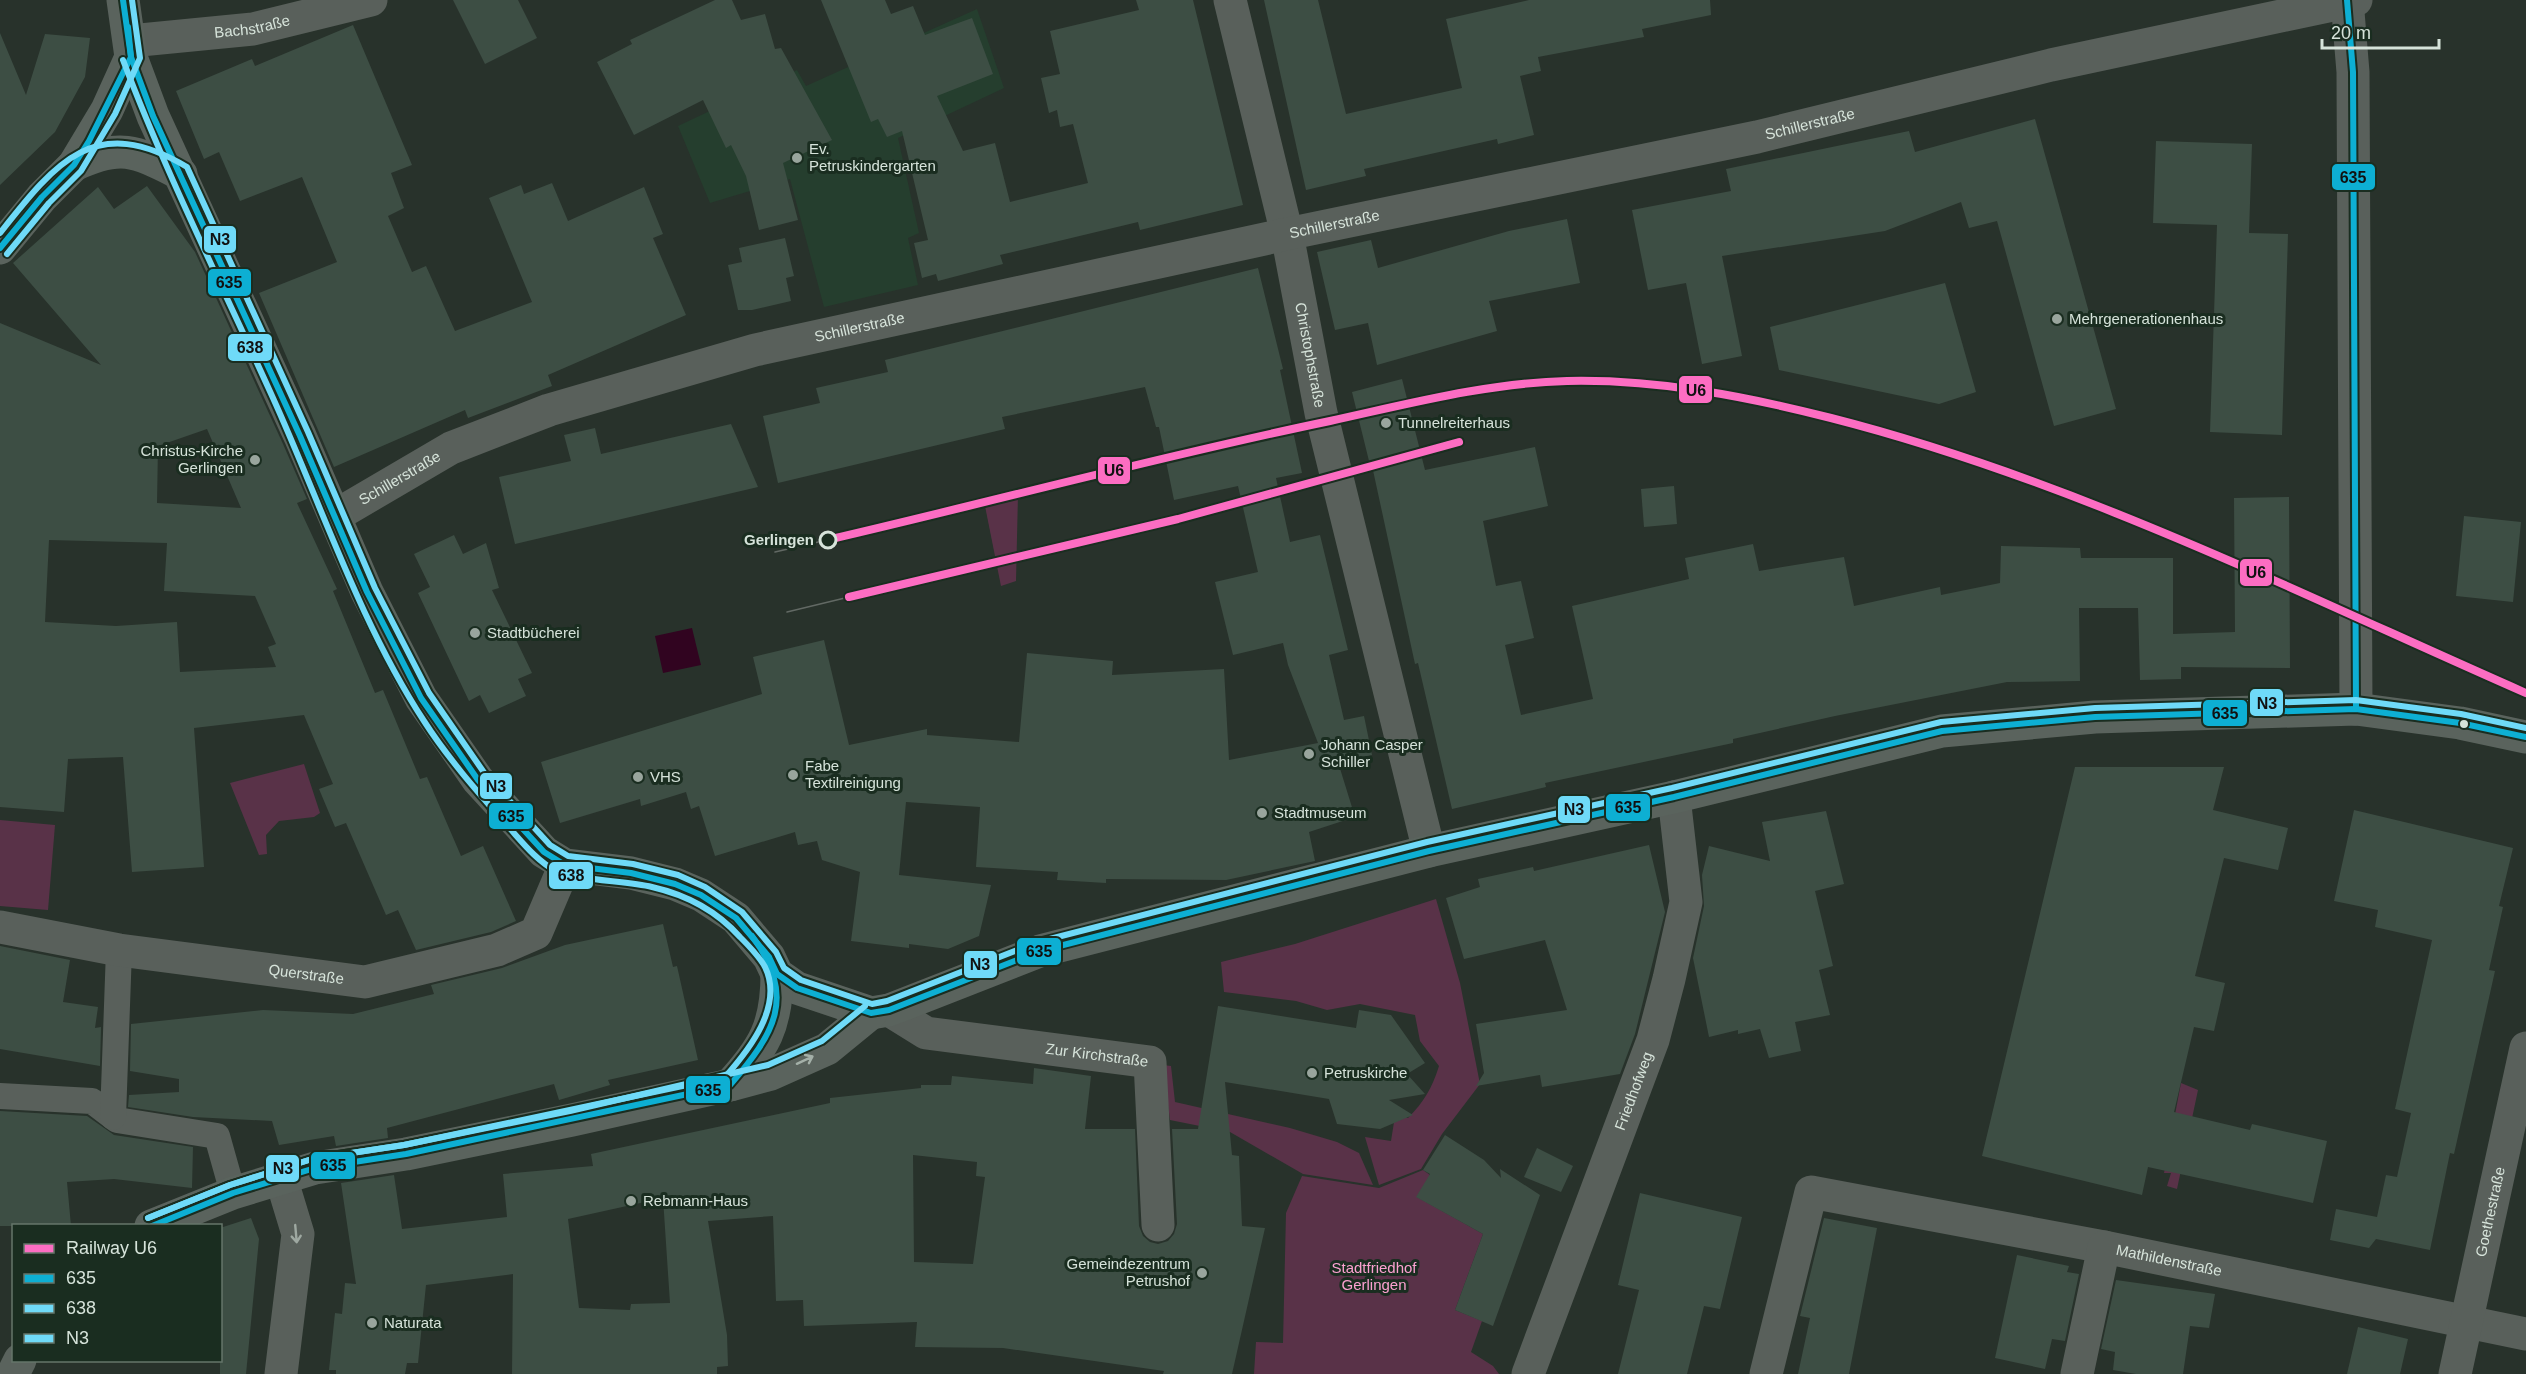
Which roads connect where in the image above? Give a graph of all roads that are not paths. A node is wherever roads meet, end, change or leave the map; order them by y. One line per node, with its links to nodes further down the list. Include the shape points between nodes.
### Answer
1 (123, 0): 5 (main road)
2 (371, 0): 5 (street, Bachstraße, via 254,28)
3 (1230, 0): 8 (street, Christophstraße)
4 (2350, 0): 8 (street, Schillerstraße, via 2051,65 1757,137); 11 (street)
5 (131, 49): 6 (main road, via 106,110); 7 (main road, via 153,116)
6 (74, 165): 7 (main road, via 102,152 126,152); 9 (main road)
7 (181, 174): 10 (main road)
8 (1287, 234): 10 (street, Schillerstraße, via 755,350 650,380 549,410 451,448); 14 (street, Christophstraße, via 1321,413)
9 (0, 248)
10 (335, 516): 15 (main road, via 367,592 421,698 478,780 512,810 544,852)
11 (2356, 709): 12 (main road, via 2460,723); 13 (main road, via 2096,717 1942,731)
12 (2526, 737)
13 (1674, 797): 14 (main road); 32 (street, Friedhofweg, via 1686,902 1669,979 1653,1040)
14 (1429, 851): 19 (main road, via 1040,951)
15 (565, 865): 17 (street, Querstraße, via 536,933 497,950 365,982); 18 (main road, via 631,873 701,895 736,918 769,957)
16 (0, 927): 17 (street, Querstraße)
17 (119, 950): 23 (street)
18 (777, 974): 19 (main road, via 821,998); 21 (main road, via 777,1004 772,1020 757,1055)
19 (880, 1011): 21 (main road, one-way to 19, via 803,1062 827,1050); 27 (street, Zur Kirchstraße, via 926,1033 1150,1062)
20 (2526, 1048): 29 (street, Goethestraße)
21 (730, 1085): 24 (main road)
22 (0, 1096): 23 (street, via 92,1101)
23 (113, 1117): 25 (street, via 217,1136)
24 (281, 1178): 25 (main road); 31 (street, one-way to 31, via 298,1234)
25 (233, 1193): 26 (main road)
26 (156, 1224)
27 (1158, 1225)
28 (2104, 1247): 29 (street, Mathildenstraße); 33 (street, Mathildenstraße, via 1811,1192); 34 (street)
29 (2467, 1321): 30 (street, Mathildenstraße); 35 (street, Goethestraße)
30 (2526, 1334)
31 (281, 1374)
32 (1528, 1374)
33 (1766, 1374)
34 (2077, 1374)
35 (2455, 1374)

